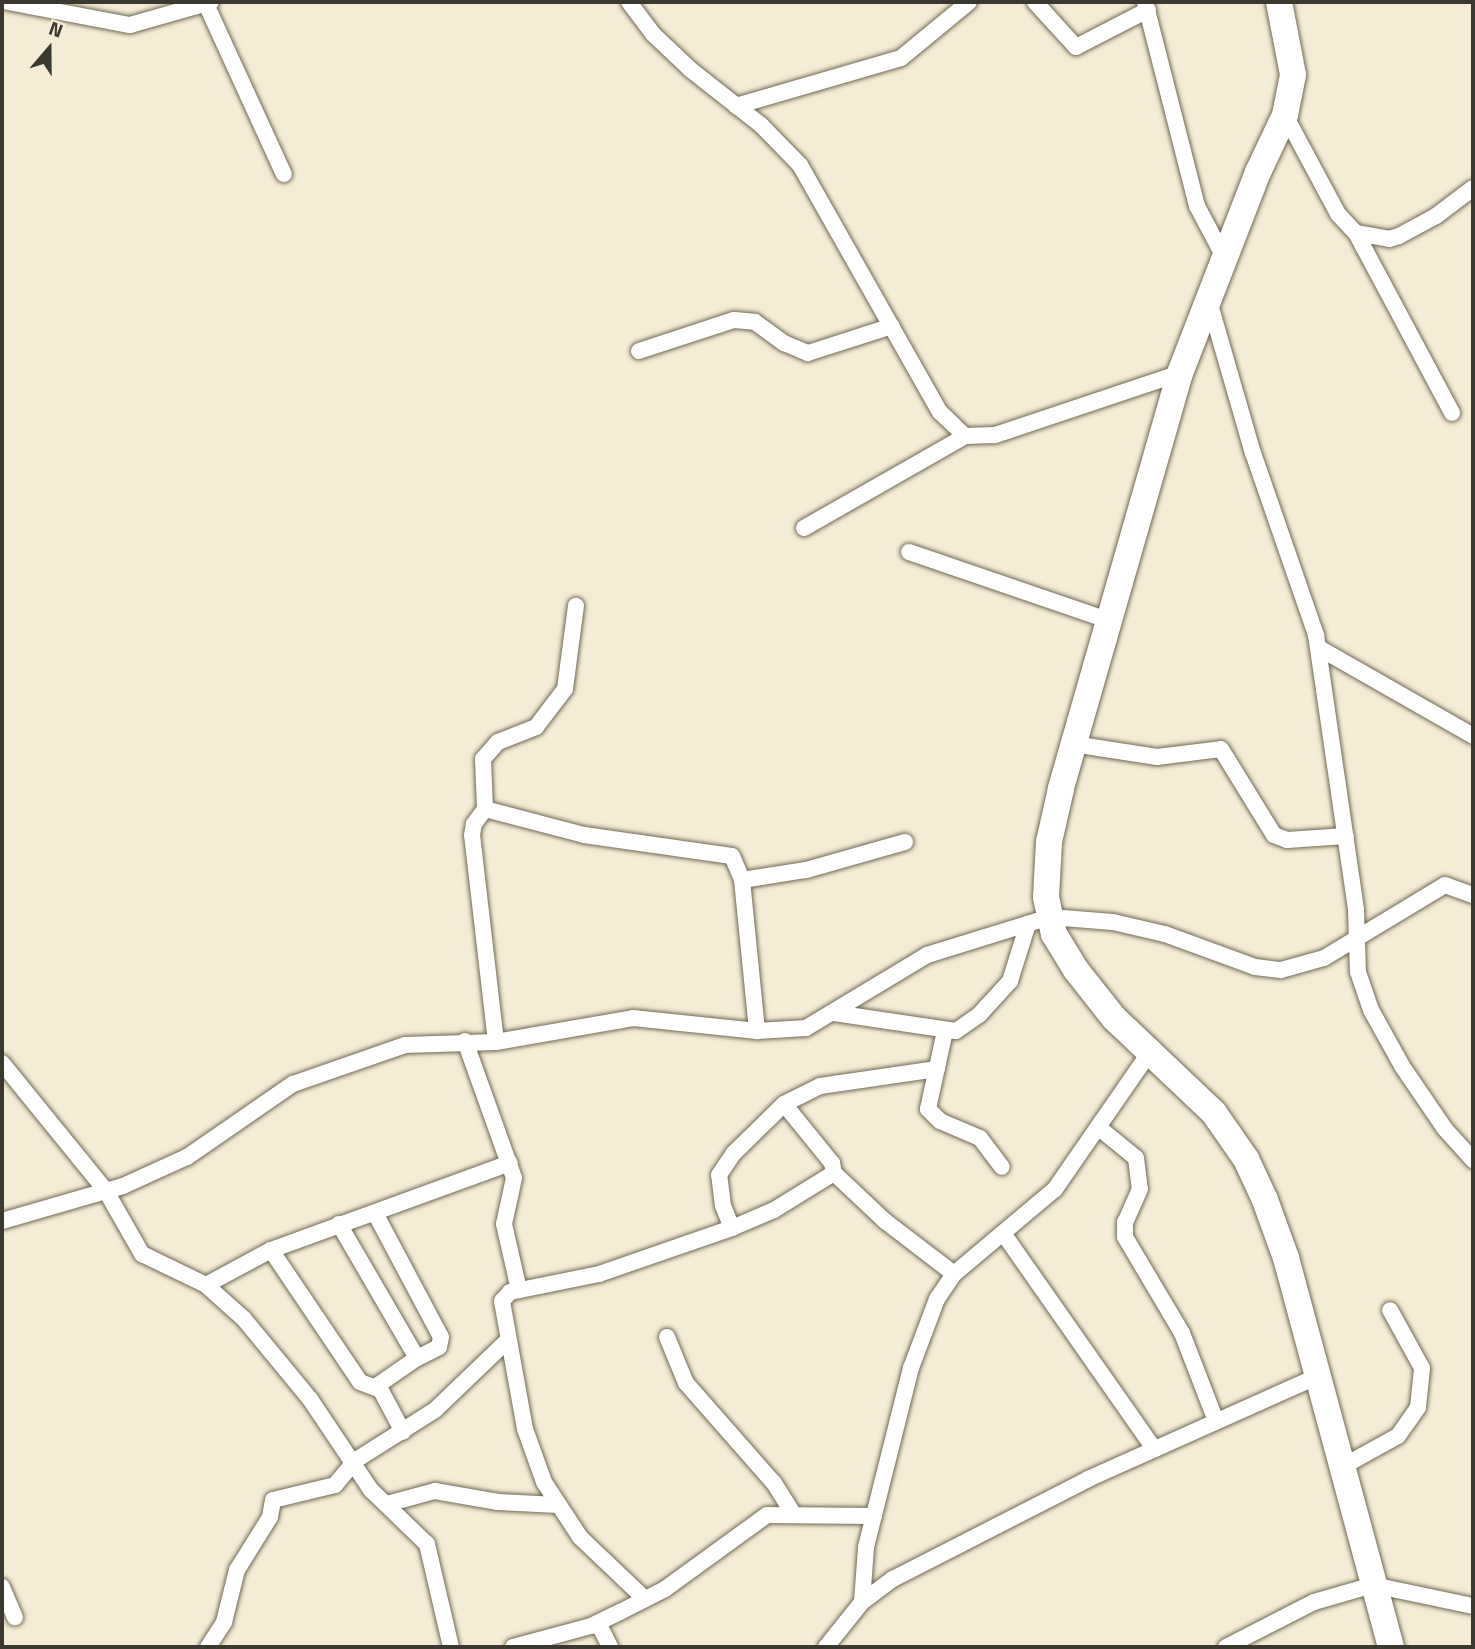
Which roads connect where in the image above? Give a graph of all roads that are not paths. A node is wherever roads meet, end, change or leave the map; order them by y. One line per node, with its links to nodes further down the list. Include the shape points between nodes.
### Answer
1 (8, 2): 6 (street, via 130,26)
2 (629, 2): 8 (street, via 653,34)
3 (969, 2): 8 (street, via 901,58)
4 (1035, 2): 7 (street, via 1076,47)
5 (1279, 2): 9 (highway, via 1293,75)
6 (209, 3): 10 (street)
7 (1147, 6): 13 (street, via 1198,206)
8 (736, 106): 15 (street, via 800,165)
9 (1285, 115): 12 (street, via 1338,214); 13 (highway)
10 (284, 174)
11 (1473, 188): 12 (street, via 1436,216 1398,236 1389,239)
12 (1356, 233): 18 (street)
13 (1224, 257): 14 (highway)
14 (1208, 299): 17 (highway); 24 (street, via 1253,453)
15 (892, 326): 16 (street, via 808,353 755,322 734,320); 19 (street, via 940,412)
16 (639, 351)
17 (1180, 373): 19 (street, via 995,435); 23 (highway)
18 (1452, 413)
19 (965, 436): 20 (street)
20 (804, 528)
21 (909, 552): 23 (street)
22 (576, 606): 27 (street, via 565,689 536,727 488,749 483,759)
23 (1110, 621): 26 (highway)
24 (1319, 648): 25 (street); 28 (street)
25 (1473, 736)
26 (1073, 744): 28 (street, via 1157,757 1220,749 1274,835 1287,840); 32 (highway, via 1049,842 1046,897)
27 (485, 809): 30 (street, via 584,835 721,852 738,863); 38 (street, via 472,835)
28 (1346, 836): 33 (street)
29 (905, 842): 30 (street, via 806,870)
30 (742, 880): 35 (street)
31 (1473, 895): 33 (street, via 1445,885)
32 (1039, 920): 33 (street, via 1088,918 1165,934 1269,970 1324,958); 34 (street, via 927,955); 36 (street, via 995,1000 968,1025); 39 (highway, via 1114,1018)
33 (1357, 934): 44 (street, via 1358,972 1371,1010 1402,1066 1445,1129)
34 (834, 1013): 35 (street, via 806,1028); 36 (street)
35 (757, 1031): 38 (street, via 633,1018)
36 (945, 1031): 41 (street)
37 (465, 1041): 38 (street); 45 (street); 48 (street, via 405,1045 316,1072 187,1157)
38 (496, 1042)
39 (1150, 1052): 43 (street); 62 (highway, via 1214,1112 1246,1159 1286,1258)
40 (2, 1063): 48 (street)
41 (937, 1069): 42 (street, via 820,1086); 46 (street, via 929,1102 932,1115 979,1138)
42 (784, 1104): 47 (street, via 832,1163); 52 (street, via 734,1153 719,1175)
43 (1098, 1127): 53 (street, via 1055,1189); 64 (street, via 1136,1158 1140,1189 1125,1222 1125,1237 1182,1333)
44 (1473, 1160)
45 (509, 1163): 49 (street); 57 (street, via 515,1189 504,1224)
46 (1002, 1167)
47 (834, 1173): 52 (street, via 774,1210); 55 (street, via 885,1221)
48 (106, 1191): 50 (street); 56 (street, via 142,1254)
49 (375, 1213): 51 (street); 61 (street, via 442,1337 439,1347)
50 (2, 1221)
51 (339, 1224): 54 (street); 61 (street)
52 (732, 1228): 57 (street, via 599,1274)
53 (1003, 1233): 55 (street); 66 (street)
54 (271, 1250): 56 (street); 63 (street, via 360,1382)
55 (954, 1274): 72 (street, via 924,1325)
56 (206, 1285): 67 (street, via 244,1319 310,1399)
57 (519, 1290): 60 (street, via 502,1301)
58 (1390, 1310): 68 (street, via 1422,1368 1418,1407 1398,1436)
59 (667, 1337): 71 (street, via 687,1383 774,1483)
60 (507, 1341): 65 (street, via 435,1410); 70 (street, via 525,1429)
61 (417, 1359): 63 (street, via 382,1380)
62 (1316, 1377): 64 (street); 68 (highway)
63 (378, 1390): 65 (street)
64 (1216, 1421): 66 (street)
65 (403, 1432): 67 (street)
66 (1154, 1449): 76 (street, via 893,1579)
67 (352, 1464): 69 (street); 80 (street, via 335,1485 273,1500 270,1517 236,1570 224,1622)
68 (1340, 1468): 73 (highway)
69 (387, 1504): 70 (street, via 435,1491 498,1502); 81 (street, via 428,1544)
70 (558, 1505): 75 (street, via 580,1537)
71 (793, 1513): 72 (street); 75 (street, via 767,1516)
72 (874, 1516): 76 (street, via 862,1574)
73 (1373, 1585): 77 (street, via 1388,1584); 85 (street, via 1314,1602); 86 (highway)
74 (2, 1587): 78 (street)
75 (645, 1599): 79 (street)
76 (862, 1602): 84 (street)
77 (1473, 1606)
78 (15, 1617)
79 (598, 1623): 82 (street); 83 (street)
80 (208, 1647)
81 (451, 1647)
82 (513, 1647)
83 (610, 1647)
84 (826, 1647)
85 (1226, 1647)
86 (1391, 1647)

